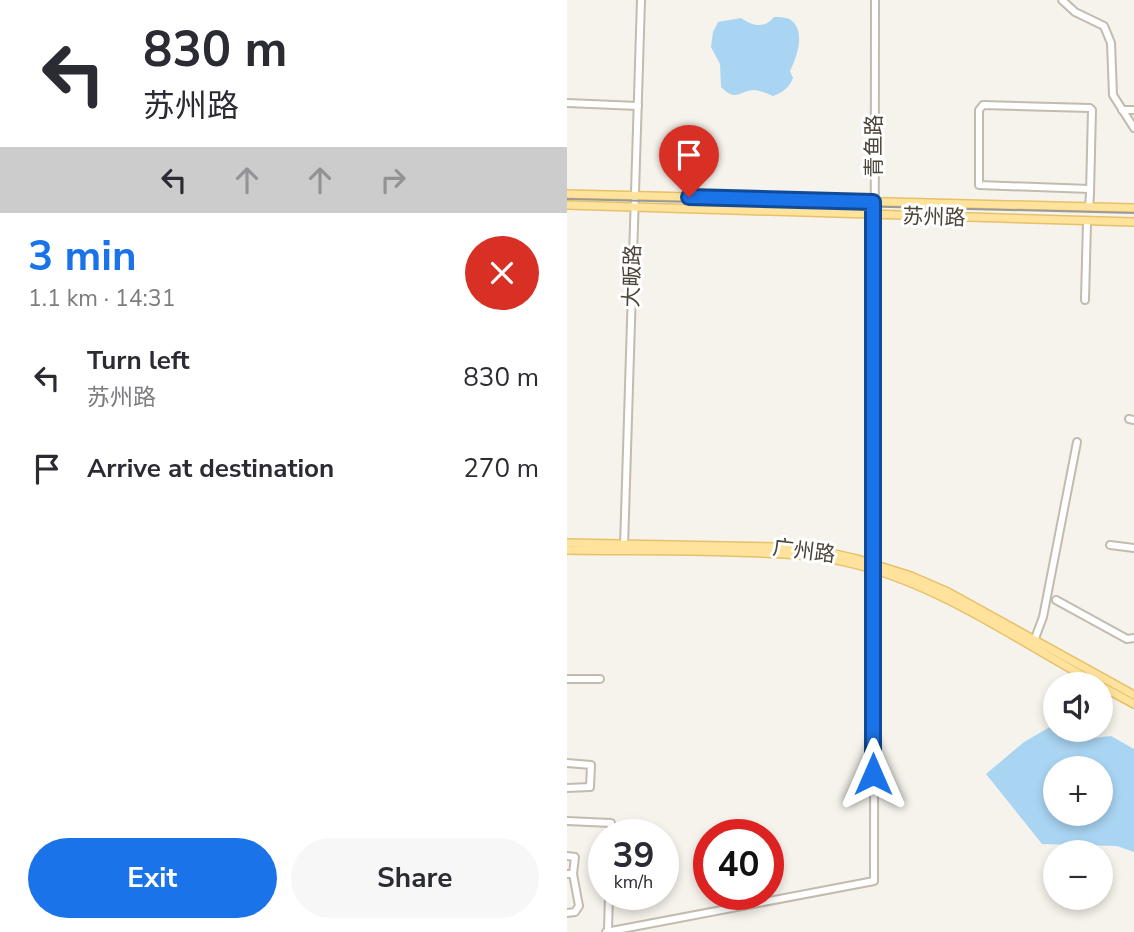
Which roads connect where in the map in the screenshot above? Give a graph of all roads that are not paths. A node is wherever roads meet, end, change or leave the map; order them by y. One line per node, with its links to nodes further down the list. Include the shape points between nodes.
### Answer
1 (641, 0): 5 (street, 大畈路)
2 (875, 0): 12 (street, 青鱼路)
3 (1062, 0): 6 (street, via 1104,26 1111,43 1112,95)
4 (567, 103): 5 (street)
5 (638, 106): 11 (street, 大畈路)
6 (1122, 110): 7 (street); 8 (street)
7 (1134, 110)
8 (1134, 128)
9 (1090, 190): 9 (street, via 1090,108 983,105 979,110 979,185); 15 (street)
10 (567, 194): 11 (main road, 苏州路)
11 (635, 196): 12 (main road, 苏州路); 14 (street, 大畈路)
12 (873, 202): 15 (main road, 苏州路); 17 (street, 青鱼路)
13 (567, 205): 14 (main road, 苏州路)
14 (634, 207): 17 (main road, 苏州路); 24 (street, 大畈路)
15 (1089, 207): 16 (main road, 苏州路)
16 (1134, 208)
17 (873, 215): 18 (main road, 苏州路); 27 (street, 青鱼路)
18 (1087, 222): 19 (main road, 苏州路); 20 (street)
19 (1134, 222)
20 (1085, 300)
21 (1077, 442): 30 (street)
22 (567, 543): 24 (main road, 广州路)
23 (1110, 545): 25 (street)
24 (624, 547): 26 (main road, 广州路); 27 (main road, 广州路, via 779,553)
25 (1134, 548)
26 (567, 550)
27 (873, 567): 30 (main road, 广州路, via 948,592); 31 (main road, 广州路, via 945,598); 45 (street, 青鱼路, via 874,881)
28 (1056, 600): 29 (street, via 1127,639)
29 (1134, 638)
30 (1034, 641): 35 (main road, 广州路)
31 (1076, 672)
32 (567, 679): 33 (street)
33 (600, 679)
34 (1113, 693): 36 (main road, 广州路)
35 (1134, 695)
36 (1134, 704)
37 (567, 764): 38 (street, via 591,765 590,788)
38 (567, 788)
39 (567, 821): 40 (street)
40 (588, 822)
41 (567, 856): 42 (street, via 575,857)
42 (570, 874): 44 (street, via 579,906)
43 (608, 910): 45 (street)
44 (567, 914)
45 (607, 932)

